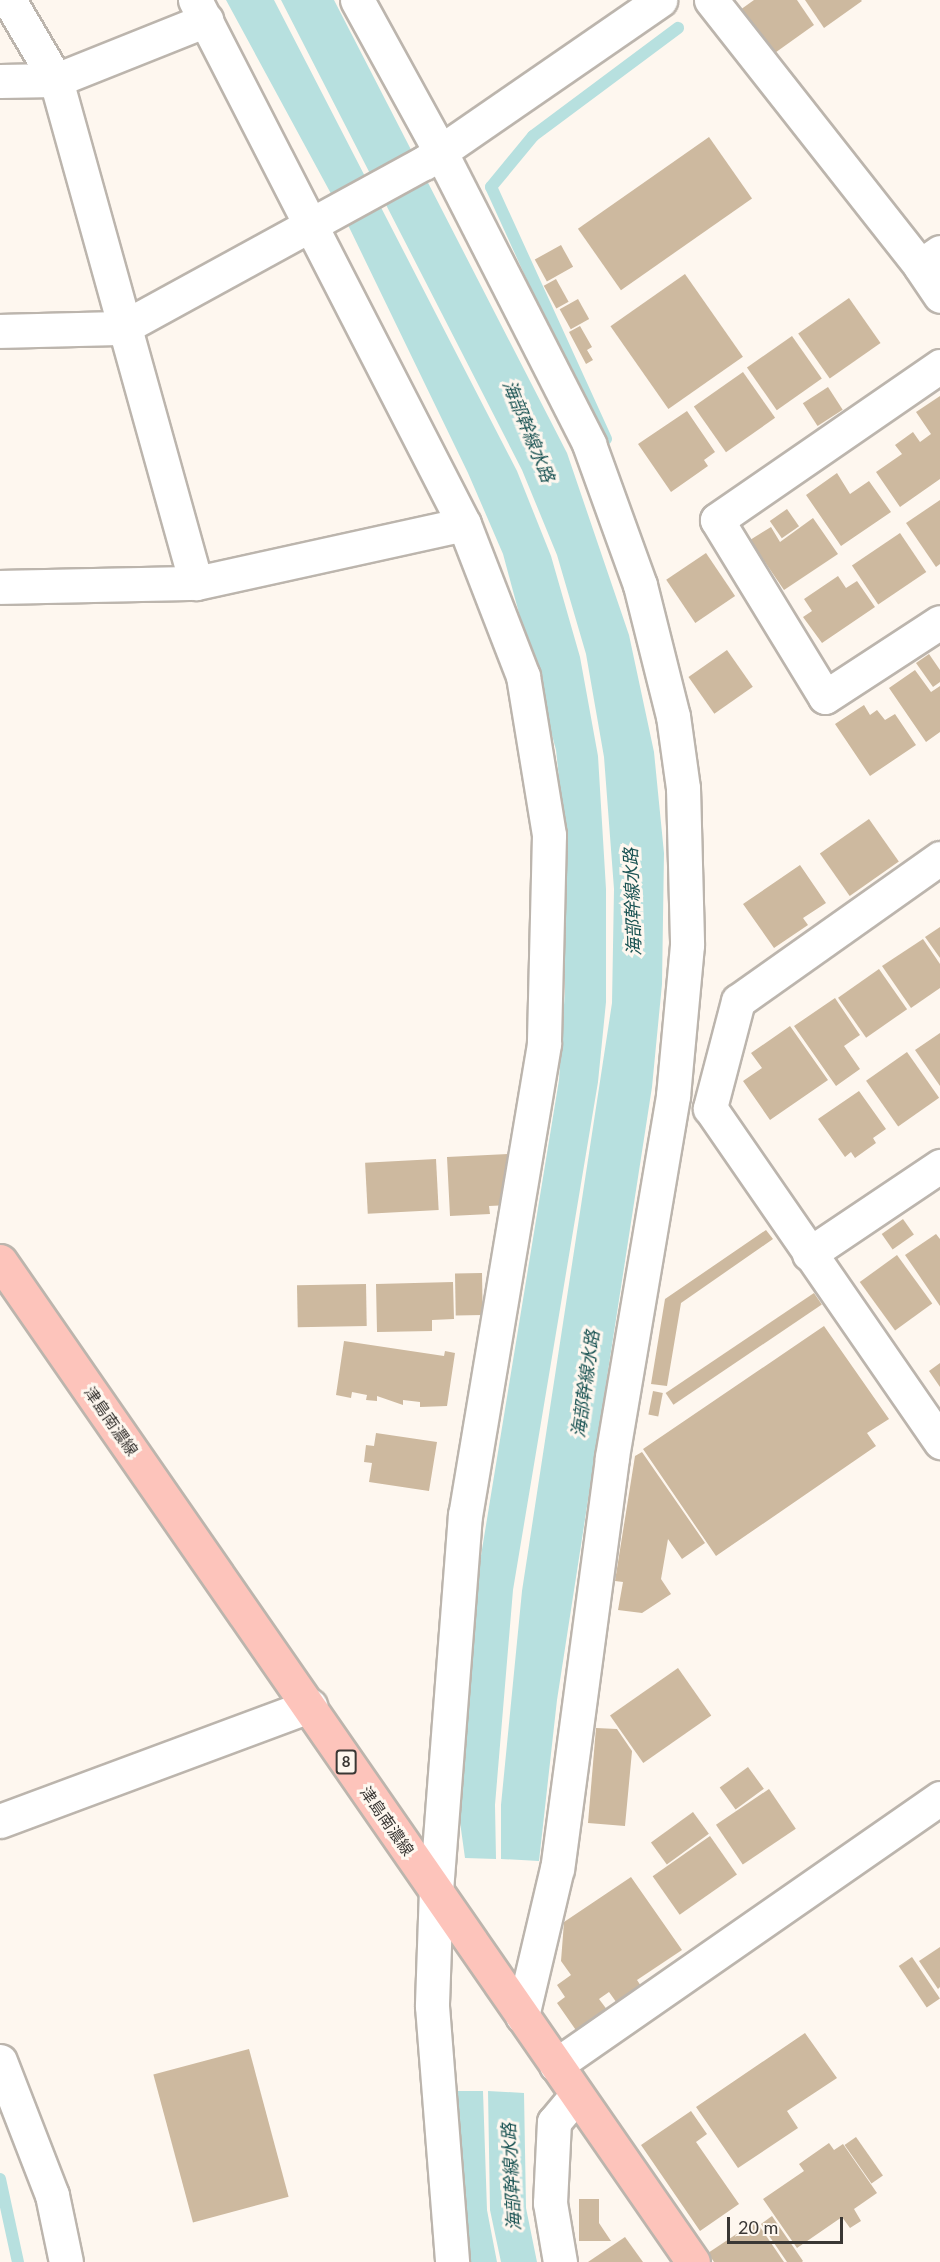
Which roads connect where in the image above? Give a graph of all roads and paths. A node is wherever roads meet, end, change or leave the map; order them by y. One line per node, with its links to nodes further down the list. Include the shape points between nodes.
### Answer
1 (9, 0): 6 (street)
2 (357, 0): 8 (street)
3 (660, 0): 8 (street)
4 (711, 0): 10 (street)
5 (200, 10): 6 (street); 9 (street)
6 (56, 80): 7 (street); 12 (street)
7 (0, 81)
8 (432, 157): 9 (street); 20 (street, via 589,444 640,585 673,716 683,788 687,945)
9 (324, 220): 12 (street); 15 (street)
10 (930, 259): 11 (street)
11 (940, 296)
12 (122, 328): 13 (street); 16 (street)
13 (0, 331)
14 (940, 366): 18 (street, via 717,520 825,697)
15 (464, 524): 16 (street); 29 (street, via 523,676 548,847 544,1044 465,1514)
16 (196, 583): 17 (street)
17 (0, 587)
18 (940, 622)
19 (940, 858): 21 (street, via 738,1000)
20 (673, 1096): 21 (street); 30 (street, via 612,1458 557,1868)
21 (710, 1108): 23 (street)
22 (940, 1166): 23 (street)
23 (809, 1254): 25 (street)
24 (0, 1261): 26 (main road, 津島南濃線 / 8)
25 (940, 1442)
26 (310, 1706): 28 (street); 29 (main road, 津島南濃線 / 8)
27 (940, 1798): 32 (street)
28 (0, 1821)
29 (435, 1889): 30 (main road, 津島南濃線 / 8); 35 (street, via 432,2006)
30 (522, 2016): 32 (main road, 津島南濃線 / 8)
31 (0, 2061): 34 (street, via 52,2195)
32 (556, 2065): 33 (main road, 津島南濃線 / 8)
33 (577, 2095): 36 (street, via 554,2122 550,2203); 37 (main road, 津島南濃線 / 8)
34 (66, 2262)
35 (452, 2262)
36 (560, 2262)
37 (693, 2262)

